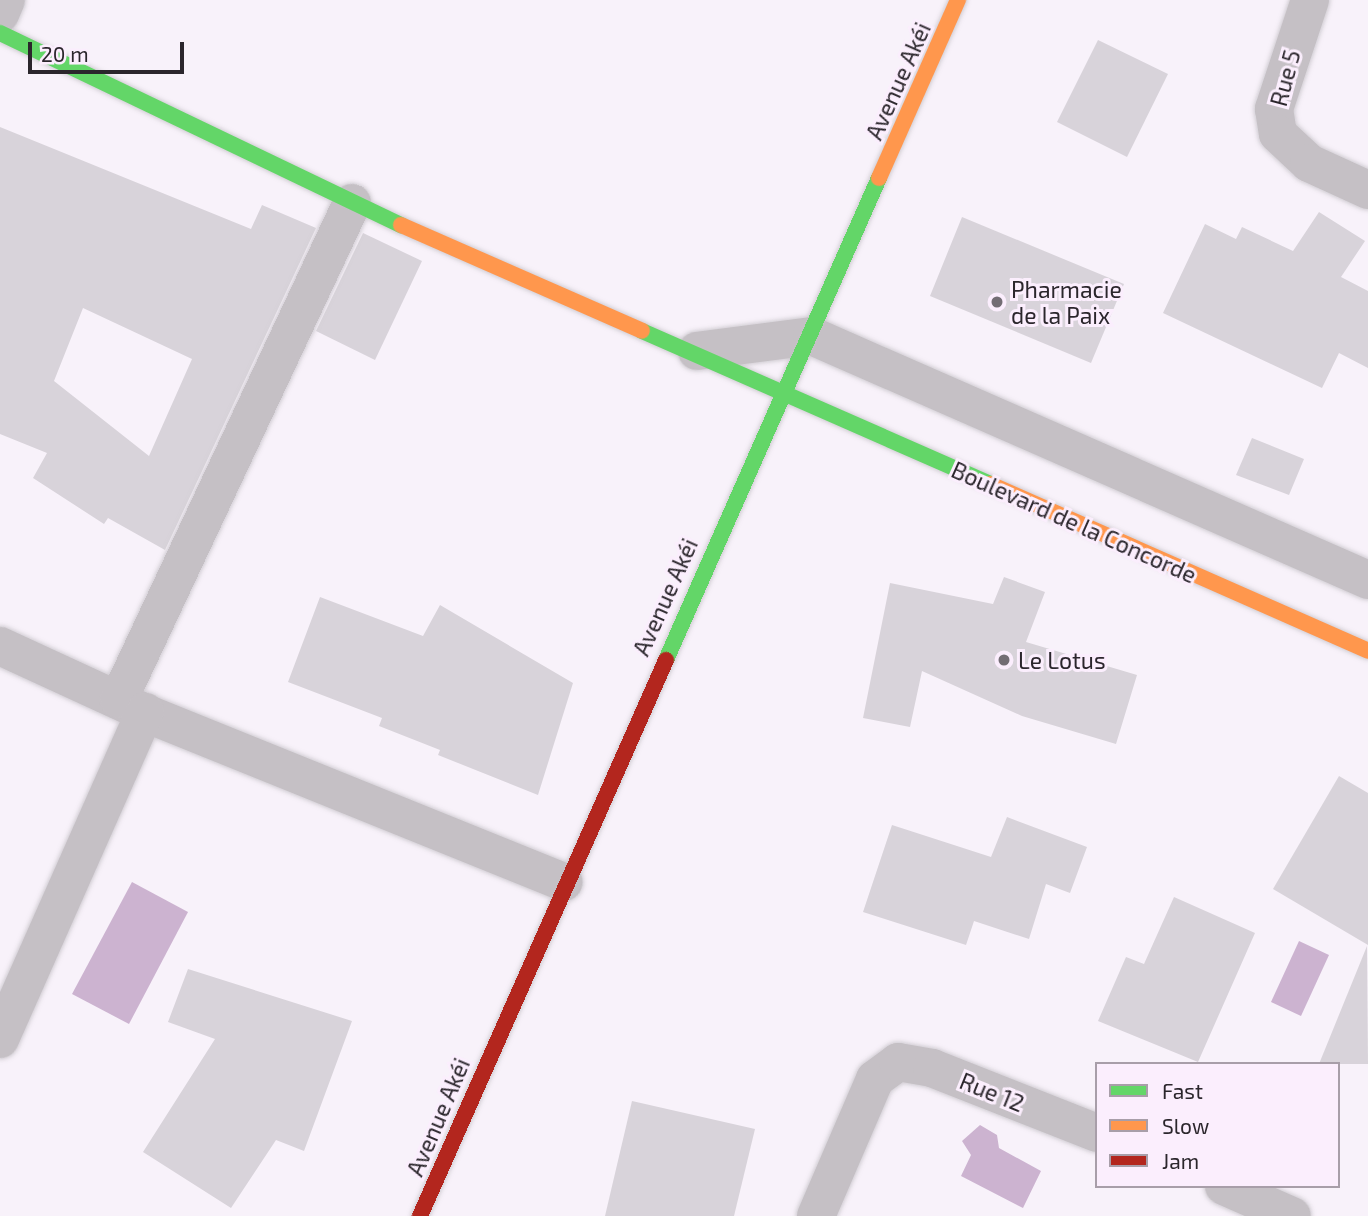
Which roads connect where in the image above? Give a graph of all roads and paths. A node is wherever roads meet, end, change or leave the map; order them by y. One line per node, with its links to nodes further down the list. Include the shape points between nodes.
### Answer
1 (6, 0): 4 (street)
2 (958, 0): 8 (street, Avenue Akéi)
3 (1310, 0): 6 (street, Rue 5, via 1274,109 1278,134 1309,163)
4 (0, 14)
5 (0, 33): 7 (street, Boulevard de la Concorde)
6 (1368, 190)
7 (352, 203): 9 (street, Boulevard de la Concorde); 14 (street)
8 (812, 336): 9 (street); 10 (street, Avenue Akéi); 11 (street)
9 (697, 351): 10 (street, Boulevard de la Concorde)
10 (779, 392): 13 (street, Boulevard de la Concorde); 15 (street, Avenue Akéi)
11 (1368, 580)
12 (0, 646): 14 (street)
13 (1368, 651)
14 (117, 698): 15 (street); 16 (street)
15 (565, 881): 19 (street, Avenue Akéi)
16 (0, 1039)
17 (1095, 1132): 20 (street, Rue 12, via 932,1068 886,1066)
18 (1229, 1188): 21 (street)
19 (420, 1216)
20 (817, 1216)
21 (1292, 1216)

